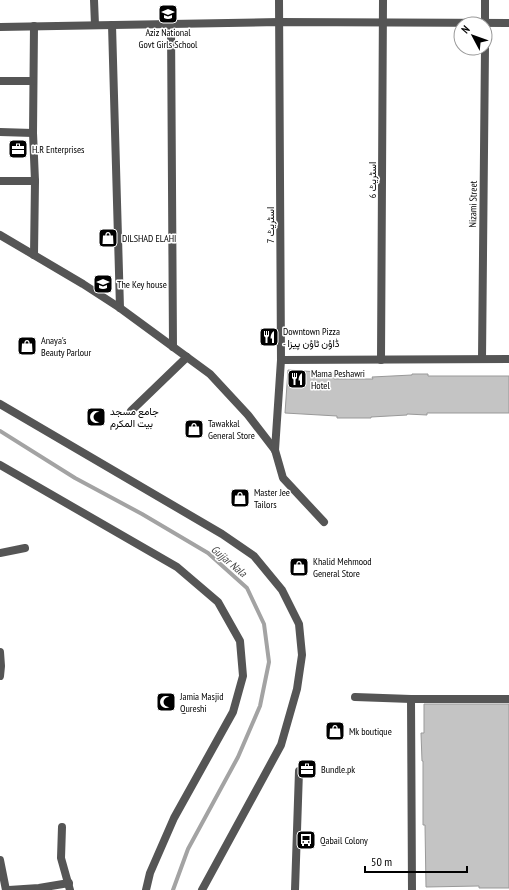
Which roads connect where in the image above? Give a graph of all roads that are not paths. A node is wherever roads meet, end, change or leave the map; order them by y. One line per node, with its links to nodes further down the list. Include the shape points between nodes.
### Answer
1 (94, 0): 14 (street)
2 (279, 0): 6 (street, اسٹریٹ 7)
3 (383, 0): 7 (street, اسٹریٹ 6)
4 (485, 0): 5 (street)
5 (485, 16)
6 (279, 22): 7 (street); 11 (street); 29 (street, اسٹریٹ 7)
7 (383, 23): 8 (street); 30 (street, اسٹریٹ 6)
8 (453, 23)
9 (493, 23): 10 (street)
10 (509, 23)
11 (171, 24): 12 (street); 26 (street)
12 (112, 25): 14 (street); 25 (street)
13 (34, 26): 14 (street); 15 (street); 18 (street)
14 (96, 26)
15 (0, 27)
16 (485, 56): 31 (street, Nizami Street)
17 (0, 81): 18 (street)
18 (33, 82): 20 (street)
19 (0, 132): 20 (street)
20 (33, 133): 22 (street)
21 (0, 181): 22 (street)
22 (35, 181): 24 (street)
23 (0, 235): 24 (street, اسٹریٹ 7)
24 (34, 255): 25 (street, اسٹریٹ 7)
25 (120, 308): 26 (street, اسٹریٹ 7)
26 (173, 347): 27 (street, اسٹریٹ 7)
27 (187, 357): 33 (street); 34 (street, اسٹریٹ 7, via 210,374 248,415)
28 (509, 359): 31 (street)
29 (281, 360): 30 (street); 34 (street, اسٹریٹ 7)
30 (381, 360): 31 (street)
31 (482, 360)
32 (0, 404): 51 (street, via 222,534 254,556 282,590 299,624 302,655 297,689 281,745)
33 (131, 411)
34 (275, 450): 36 (street, اسٹریٹ 7, via 283,478)
35 (0, 464): 50 (street, via 177,567 218,602 240,641 243,676 233,712 174,818 150,873)
36 (324, 522)
37 (25, 548): 38 (street)
38 (0, 554)
39 (0, 652): 40 (street)
40 (0, 676)
41 (355, 697): 43 (street)
42 (509, 699): 43 (street)
43 (411, 700): 53 (street)
44 (299, 771): 52 (street)
45 (62, 827): 47 (street, via 61,858)
46 (0, 860): 48 (street)
47 (69, 886): 49 (street)
48 (6, 890)
49 (9, 890)
50 (146, 890)
51 (202, 890)
52 (295, 890)
53 (412, 890)

